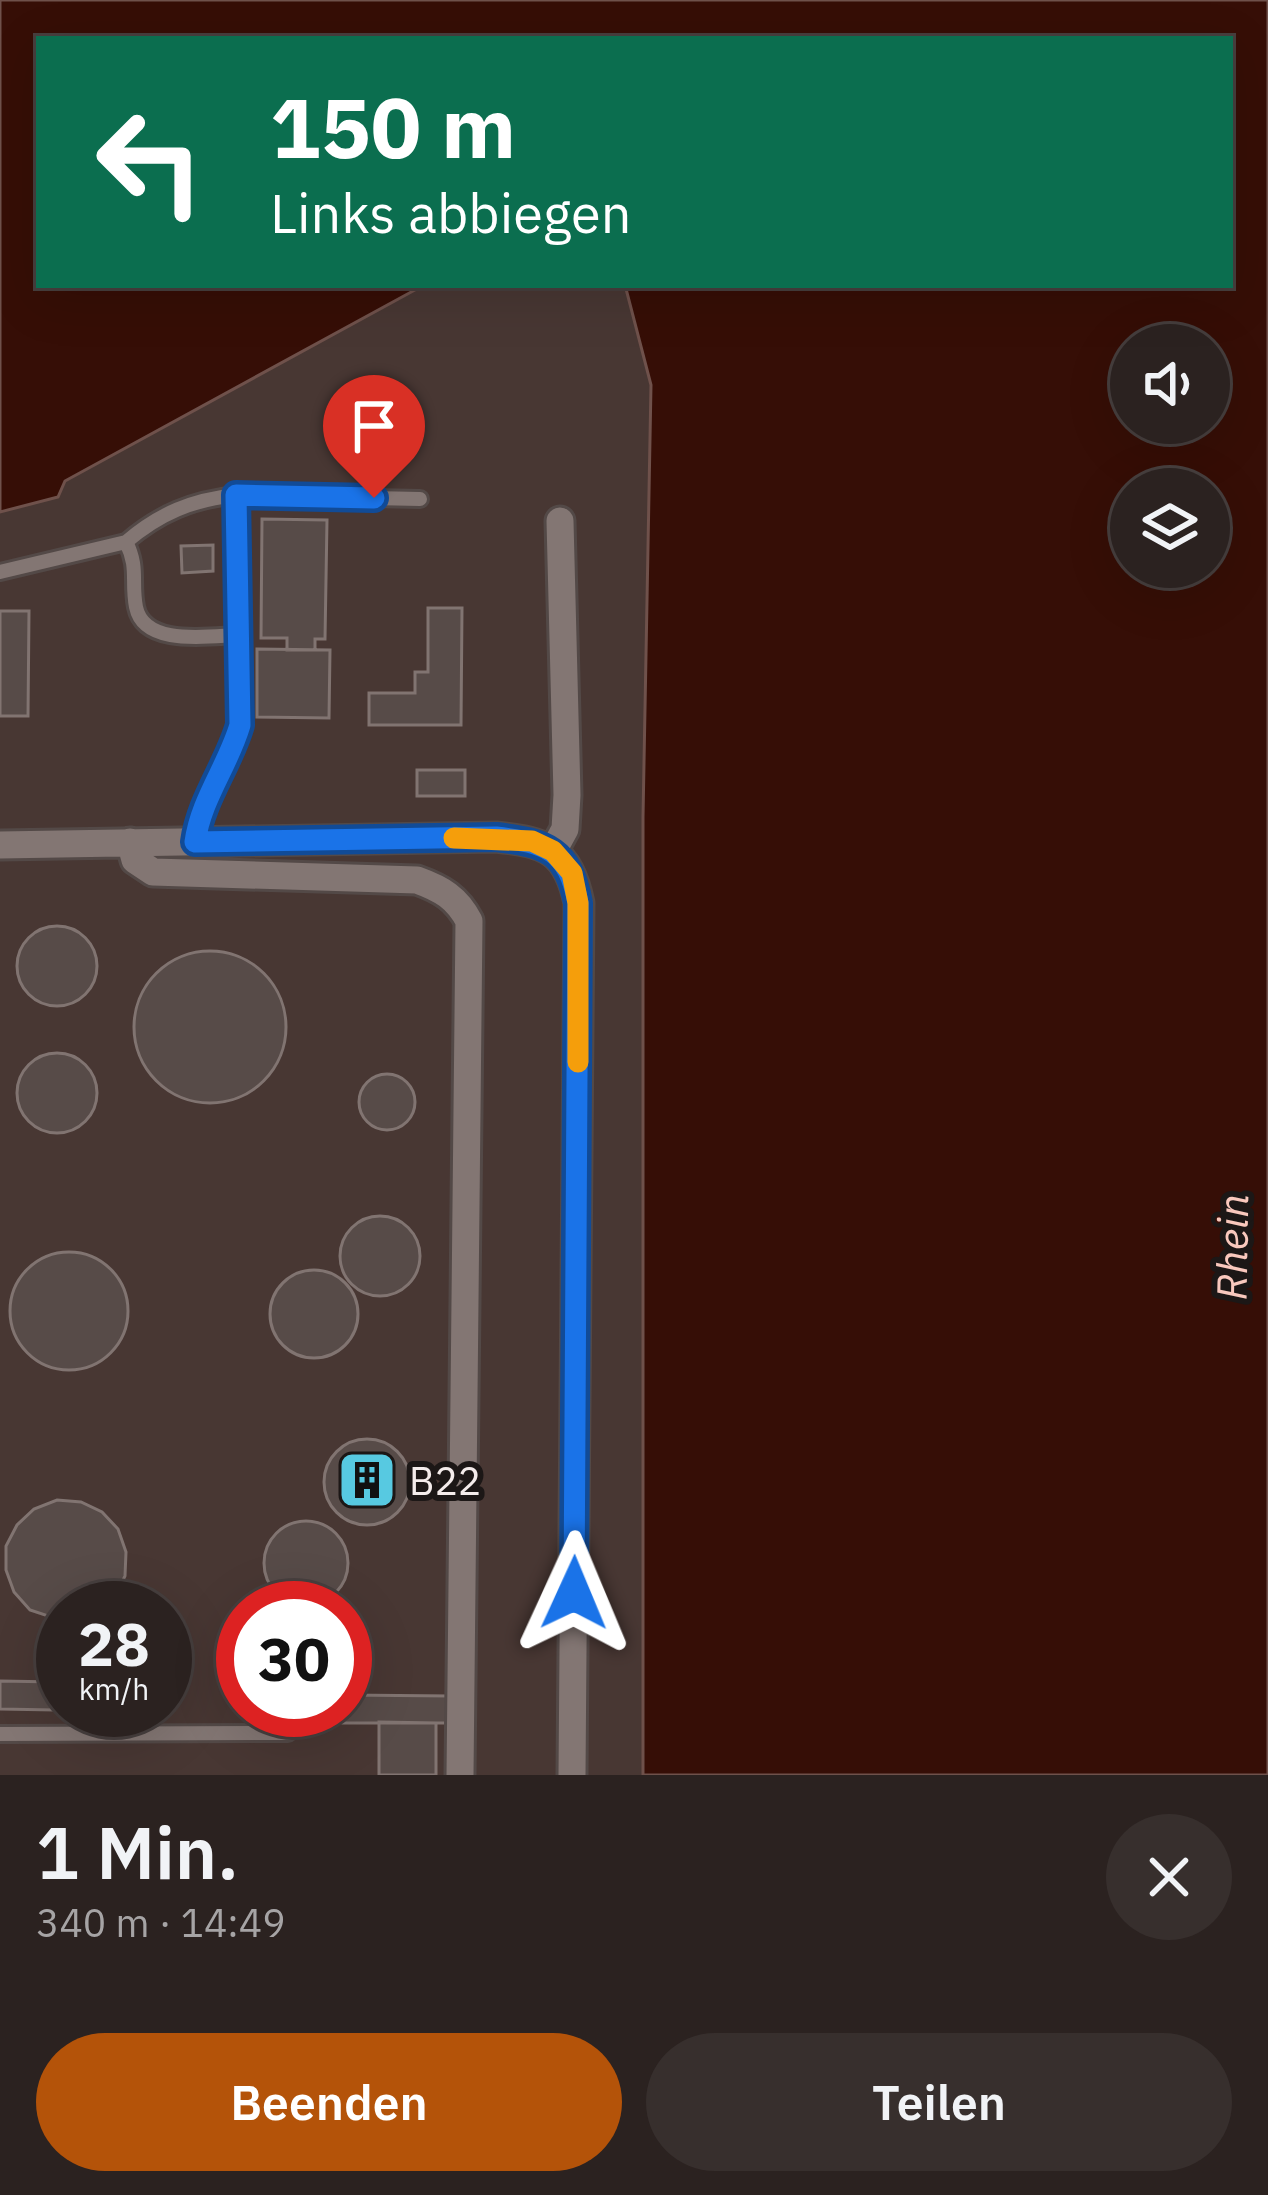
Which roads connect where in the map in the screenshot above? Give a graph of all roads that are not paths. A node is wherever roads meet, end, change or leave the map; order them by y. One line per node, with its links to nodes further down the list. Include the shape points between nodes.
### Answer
1 (236, 495): 2 (lane); 4 (lane, via 197,500); 6 (lane)
2 (420, 499)
3 (560, 521): 10 (street, via 567,795 565,830)
4 (126, 542): 5 (lane); 6 (lane, via 136,562 136,611 150,628 181,637)
5 (0, 572)
6 (238, 634): 8 (lane, via 240,725)
7 (130, 842): 8 (street); 9 (street); 13 (street, via 135,860 154,872 417,880 459,903 469,921)
8 (195, 842): 10 (street, via 496,837)
9 (0, 844)
10 (553, 851): 14 (street, via 572,873 578,903)
11 (216, 1733): 12 (lane)
12 (0, 1734)
13 (460, 1775)
14 (572, 1775)

